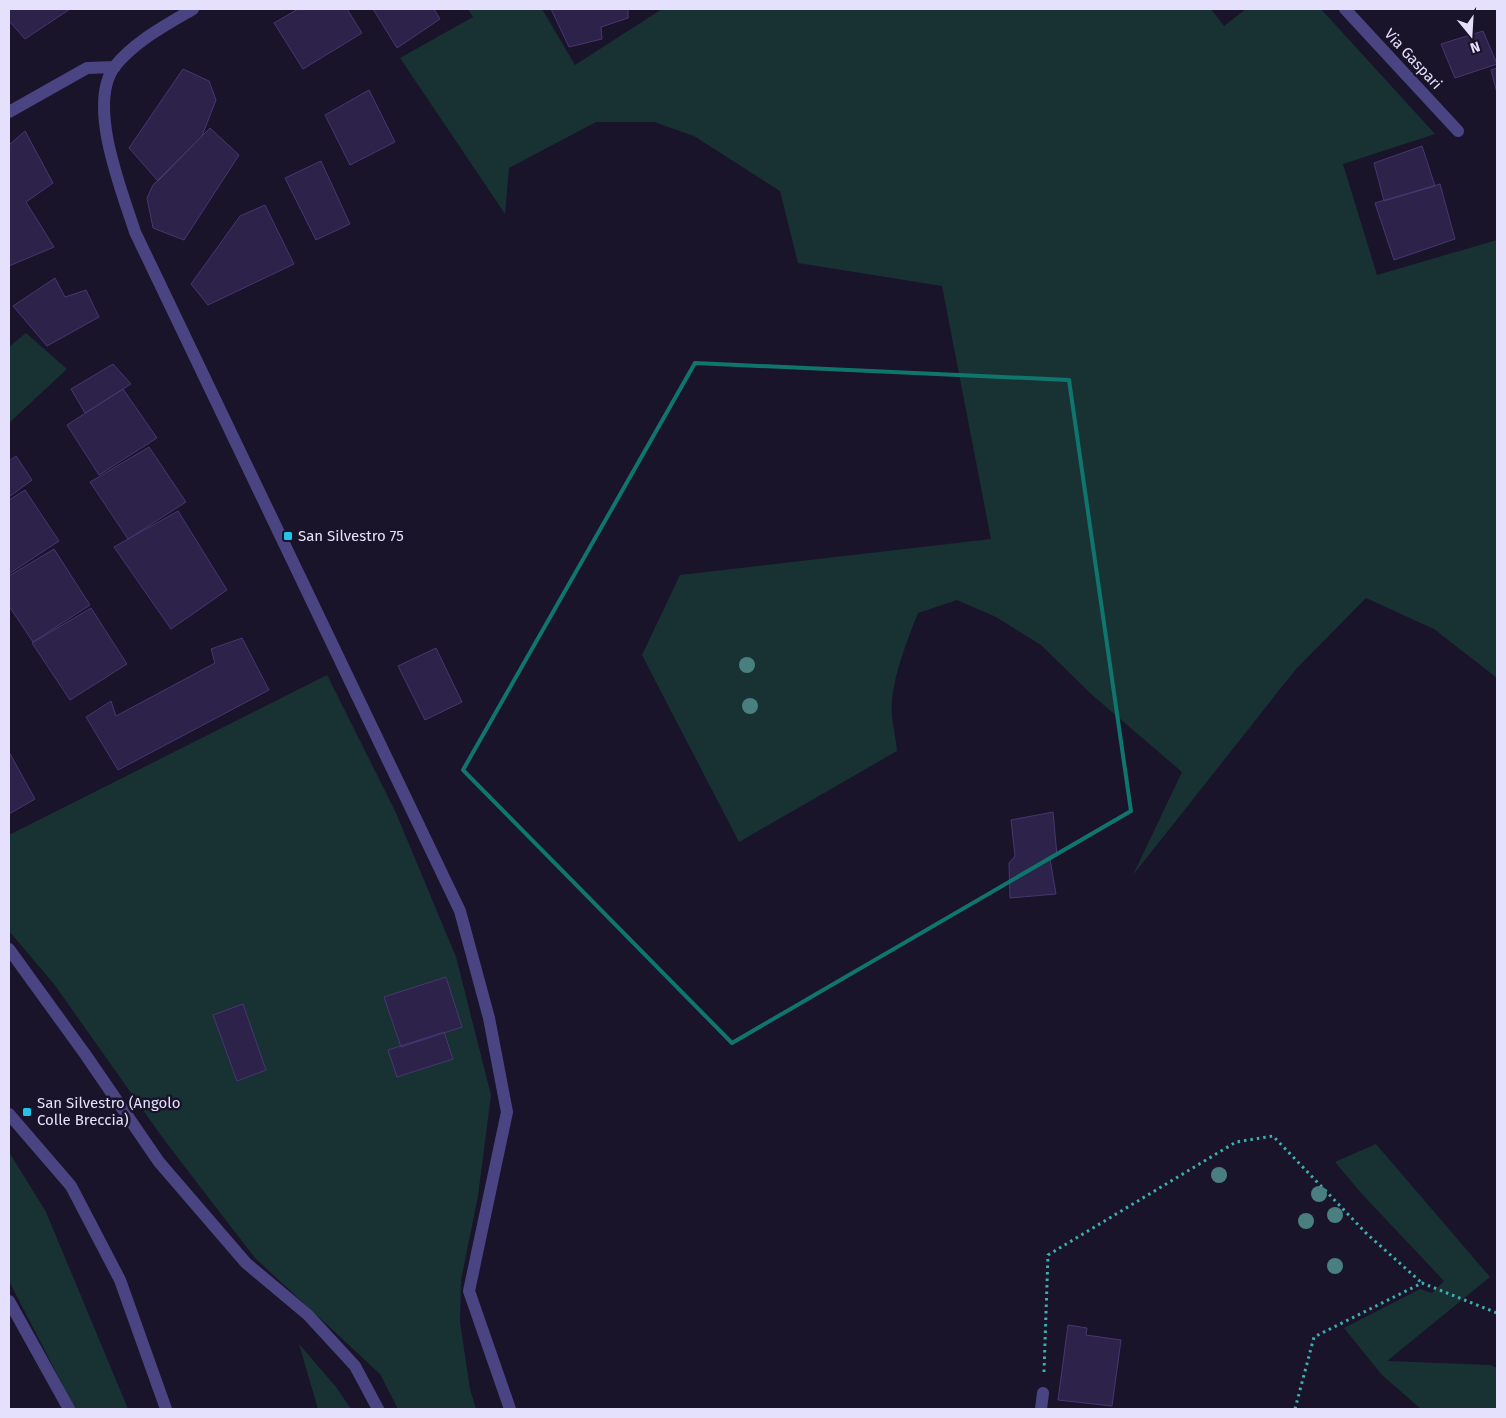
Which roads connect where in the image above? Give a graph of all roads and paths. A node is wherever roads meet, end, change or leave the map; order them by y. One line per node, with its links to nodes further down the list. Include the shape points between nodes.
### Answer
1 (192, 9): 3 (street, via 143,41)
2 (1345, 9): 5 (street, Via Gaspari)
3 (115, 66): 4 (street, via 87,68); 15 (street, via 107,81 104,112 115,167 135,232 460,911 488,1018 507,1112 469,1291)
4 (9, 112)
5 (1458, 131)
6 (9, 949): 14 (street, via 160,1162 246,1263 308,1315 355,1366)
7 (9, 1114): 13 (street, via 71,1186 120,1280)
8 (1422, 1283): 10 (path); 11 (path, via 1367,1234 1273,1136 1236,1142 1048,1255); 17 (path, via 1314,1337)
9 (9, 1301): 12 (street)
10 (1497, 1313)
11 (1043, 1393): 16 (street)
12 (69, 1409)
13 (166, 1409)
14 (378, 1409)
15 (510, 1409)
16 (1041, 1409)
17 (1295, 1409)

